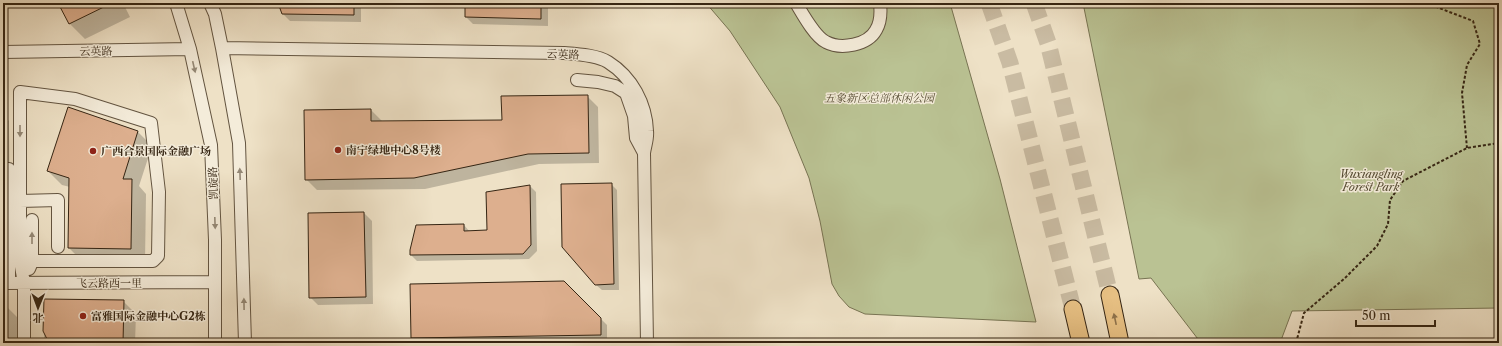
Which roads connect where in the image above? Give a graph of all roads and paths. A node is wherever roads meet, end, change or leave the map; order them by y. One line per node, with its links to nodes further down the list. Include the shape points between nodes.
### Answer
1 (176, 3): 7 (street, 凯旋路)
2 (210, 3): 6 (street)
3 (796, 3): 4 (street, via 812,28 826,42 845,47 864,41 876,30 881,13)
4 (880, 3)
5 (1426, 3): 11 (path, via 1473,20 1475,26 1480,44 1467,65 1462,94)
6 (222, 48): 12 (street, 云英路, via 564,52 586,55 608,61 631,83 639,96 647,132); 26 (street, one-way to 6, via 239,143)
7 (190, 49): 8 (street, 云英路); 19 (street, 凯旋路, one-way to 19, via 211,145)
8 (3, 52)
9 (577, 80): 12 (street, via 616,86 626,93 634,116 636,138)
10 (1499, 143): 11 (path)
11 (1467, 148): 31 (path, via 1403,181 1390,200 1388,224 1377,246 1304,313)
12 (644, 152): 27 (street, 云英路)
13 (3, 168): 20 (street, via 9,169)
14 (20, 201): 16 (street, via 58,200); 17 (street); 18 (street, one-way to 14, via 153,261 158,256 159,192 150,123 75,99 20,92)
15 (32, 220): 18 (street, one-way to 15)
16 (58, 247)
17 (20, 262): 18 (street); 21 (street)
18 (32, 262): 21 (street)
19 (215, 282): 21 (street, 飞云路西一里); 25 (street, 凯旋路)
20 (6, 283): 21 (street, 飞云路西一里)
21 (24, 283): 24 (street)
22 (1110, 295): 30 (highway, one-way to 22)
23 (1075, 317): 28 (street); 29 (highway)
24 (24, 343)
25 (215, 343)
26 (245, 343)
27 (647, 343)
28 (1077, 343)
29 (1081, 343)
30 (1120, 343)
31 (1296, 343)

